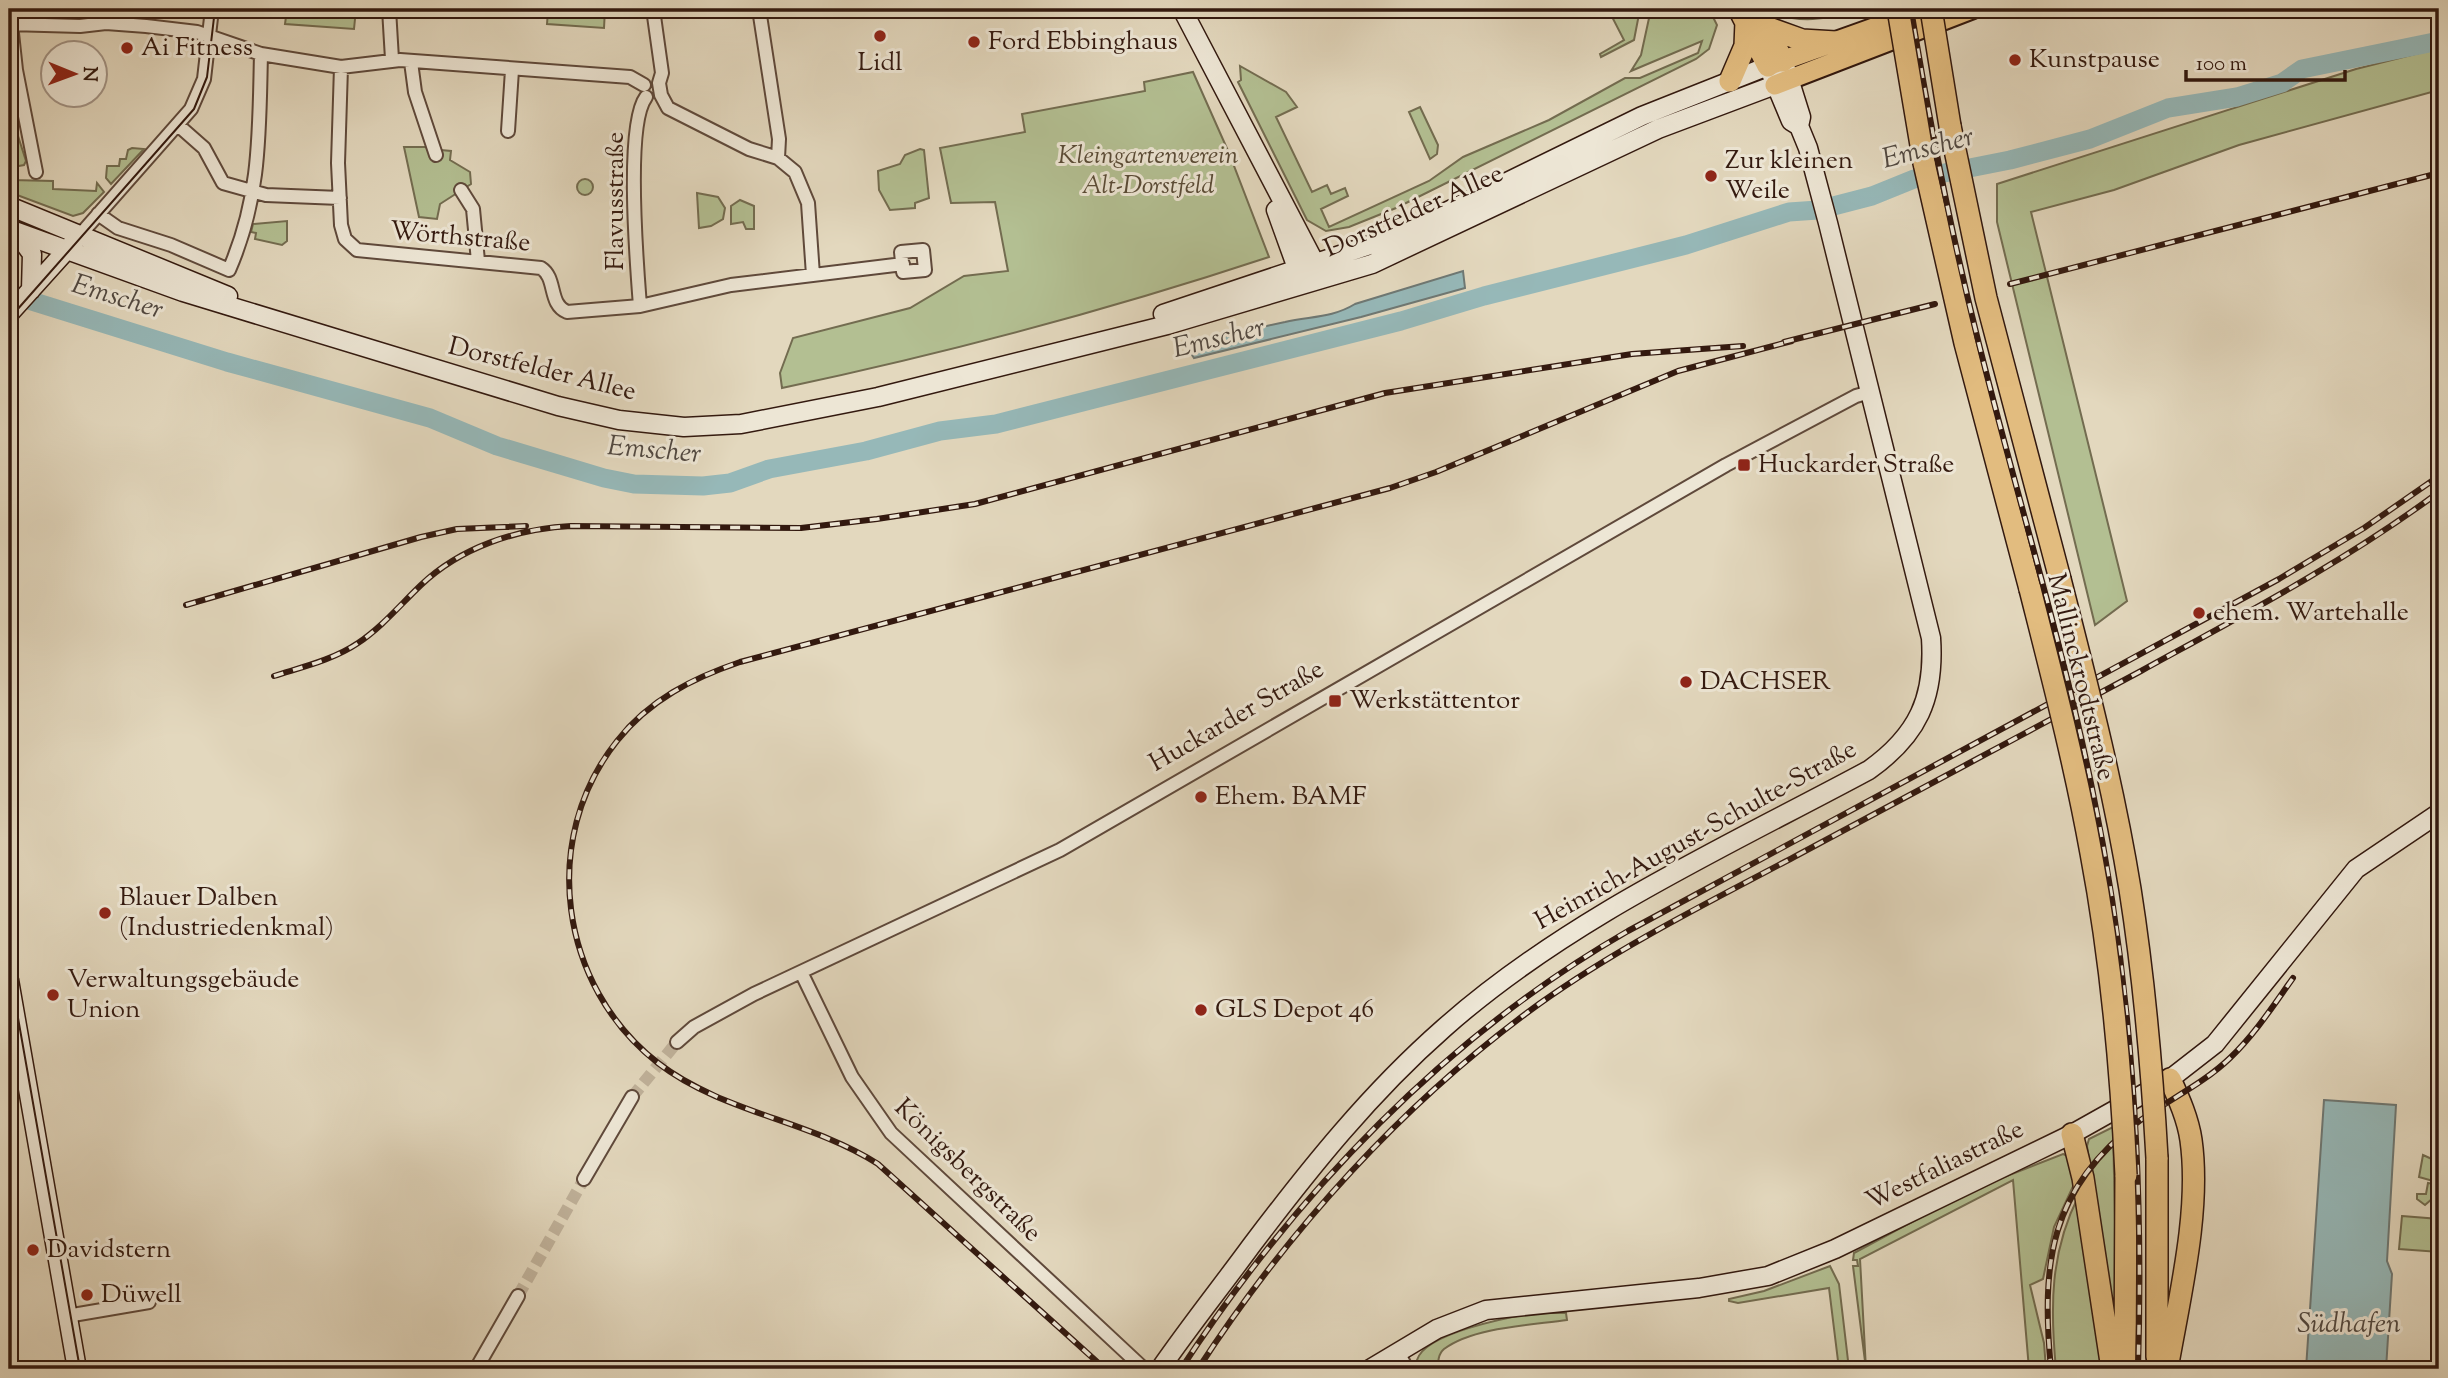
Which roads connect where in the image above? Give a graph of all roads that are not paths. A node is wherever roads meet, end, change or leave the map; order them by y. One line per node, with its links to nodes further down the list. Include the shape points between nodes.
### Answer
1 (118, 9): 11 (street)
2 (212, 9): 13 (street)
3 (389, 9): 16 (street)
4 (653, 9): 22 (street)
5 (759, 9): 27 (street)
6 (1182, 9): 28 (main road)
7 (1898, 9): 69 (highway, Mallinckrodtstraße, bridge, via 1940,236 2073,762 2100,905 2116,1023 2126,1175)
8 (1929, 9): 14 (main road); 70 (highway, Mallinckrodtstraße, bridge, via 1970,227 2106,767 2130,889 2146,1006 2157,1158)
9 (1972, 9): 20 (main road)
10 (1752, 16): 14 (highway, via 1802,40); 20 (highway); 21 (highway)
11 (116, 23): 12 (street); 13 (street)
12 (10, 24): 29 (street)
13 (210, 36): 15 (street); 24 (street, via 204,79)
14 (1836, 42): 20 (main road)
15 (261, 54): 18 (street); 31 (street)
16 (392, 59): 17 (street); 18 (street)
17 (411, 62): 19 (street); 26 (street, via 415,92)
18 (341, 67): 32 (street, Wörthstraße)
19 (512, 70): 23 (street, via 630,77); 25 (street)
20 (1779, 73): 21 (main road, Dorstfelder Allee); 43 (main road, Dorstfelder Allee, via 1383,259); 49 (main road, via 1791,121 1799,126 1816,175)
21 (1730, 81): 40 (main road, Dorstfelder Allee, via 1601,135 1429,223)
22 (660, 89): 23 (street, via 651,80); 27 (street, via 668,108 749,149)
23 (645, 91): 45 (street, Flavusstraße, via 635,170)
24 (179, 126): 31 (street, via 204,148 221,182); 34 (street)
25 (508, 131)
26 (436, 155)
27 (778, 158): 42 (street, via 795,172 808,203)
28 (1262, 167): 40 (main road); 41 (main road)
29 (36, 172)
30 (461, 190): 38 (street, via 473,209)
31 (254, 192): 32 (street); 34 (street, via 229,270 118,228)
32 (340, 198): 38 (street, Wörthstraße, via 344,237 357,250)
33 (9, 206): 36 (main road, Dorstfelder Allee)
34 (98, 214): 36 (street)
35 (12, 230): 37 (main road, Dorstfelder Allee); 44 (main road, via 28,246)
36 (80, 235): 37 (main road); 47 (main road, Dorstfelder Allee)
37 (65, 251): 44 (main road); 47 (main road, Dorstfelder Allee)
38 (478, 261): 45 (street, Wörthstraße, via 543,269 556,303 565,312)
39 (903, 264): 42 (street, Wörthstraße)
40 (1316, 265): 41 (main road, Dorstfelder Allee); 43 (main road)
41 (1298, 271): 43 (main road); 48 (main road, Dorstfelder Allee)
42 (813, 275): 45 (street, Wörthstraße, via 731,285)
43 (1313, 284): 48 (main road, Dorstfelder Allee)
44 (31, 290): 46 (main road)
45 (640, 306)
46 (9, 314)
47 (279, 319): 48 (main road, Dorstfelder Allee, via 558,406 619,420 684,426 741,424 794,415)
48 (1045, 356)
49 (1870, 392): 51 (street, Huckarder Straße, via 1726,465 1049,856); 66 (main road, Heinrich-August-Schulte-Straße, via 1931,638 1929,692 1905,737 1889,756 1868,770 1564,938 1444,1027 1307,1170)
50 (2439, 813): 54 (main road, Westfaliastraße, via 2356,869 2229,1028)
51 (801, 972): 53 (street, Huckarder Straße, via 719,1011); 62 (street, Königsbergstraße, via 852,1077 891,1133)
52 (9, 987): 60 (main road)
53 (677, 1042)
54 (2170, 1079): 56 (main road, Westfaliastraße); 71 (highway, via 2189,1126 2193,1165)
55 (632, 1097): 57 (street)
56 (2072, 1134): 61 (main road, Westfaliastraße, via 1835,1250 1768,1276 1699,1288 1486,1310 1437,1329); 68 (highway)
57 (584, 1179)
58 (518, 1296): 65 (street)
59 (149, 1302): 60 (street)
60 (67, 1316): 64 (main road)
61 (1398, 1352): 63 (main road, Westfaliastraße); 67 (street)
62 (1141, 1367)
63 (1378, 1367)
64 (77, 1369)
65 (476, 1369)
66 (1160, 1369)
67 (1407, 1369)
68 (2112, 1369)
69 (2125, 1369)
70 (2157, 1369)
71 (2167, 1369)

